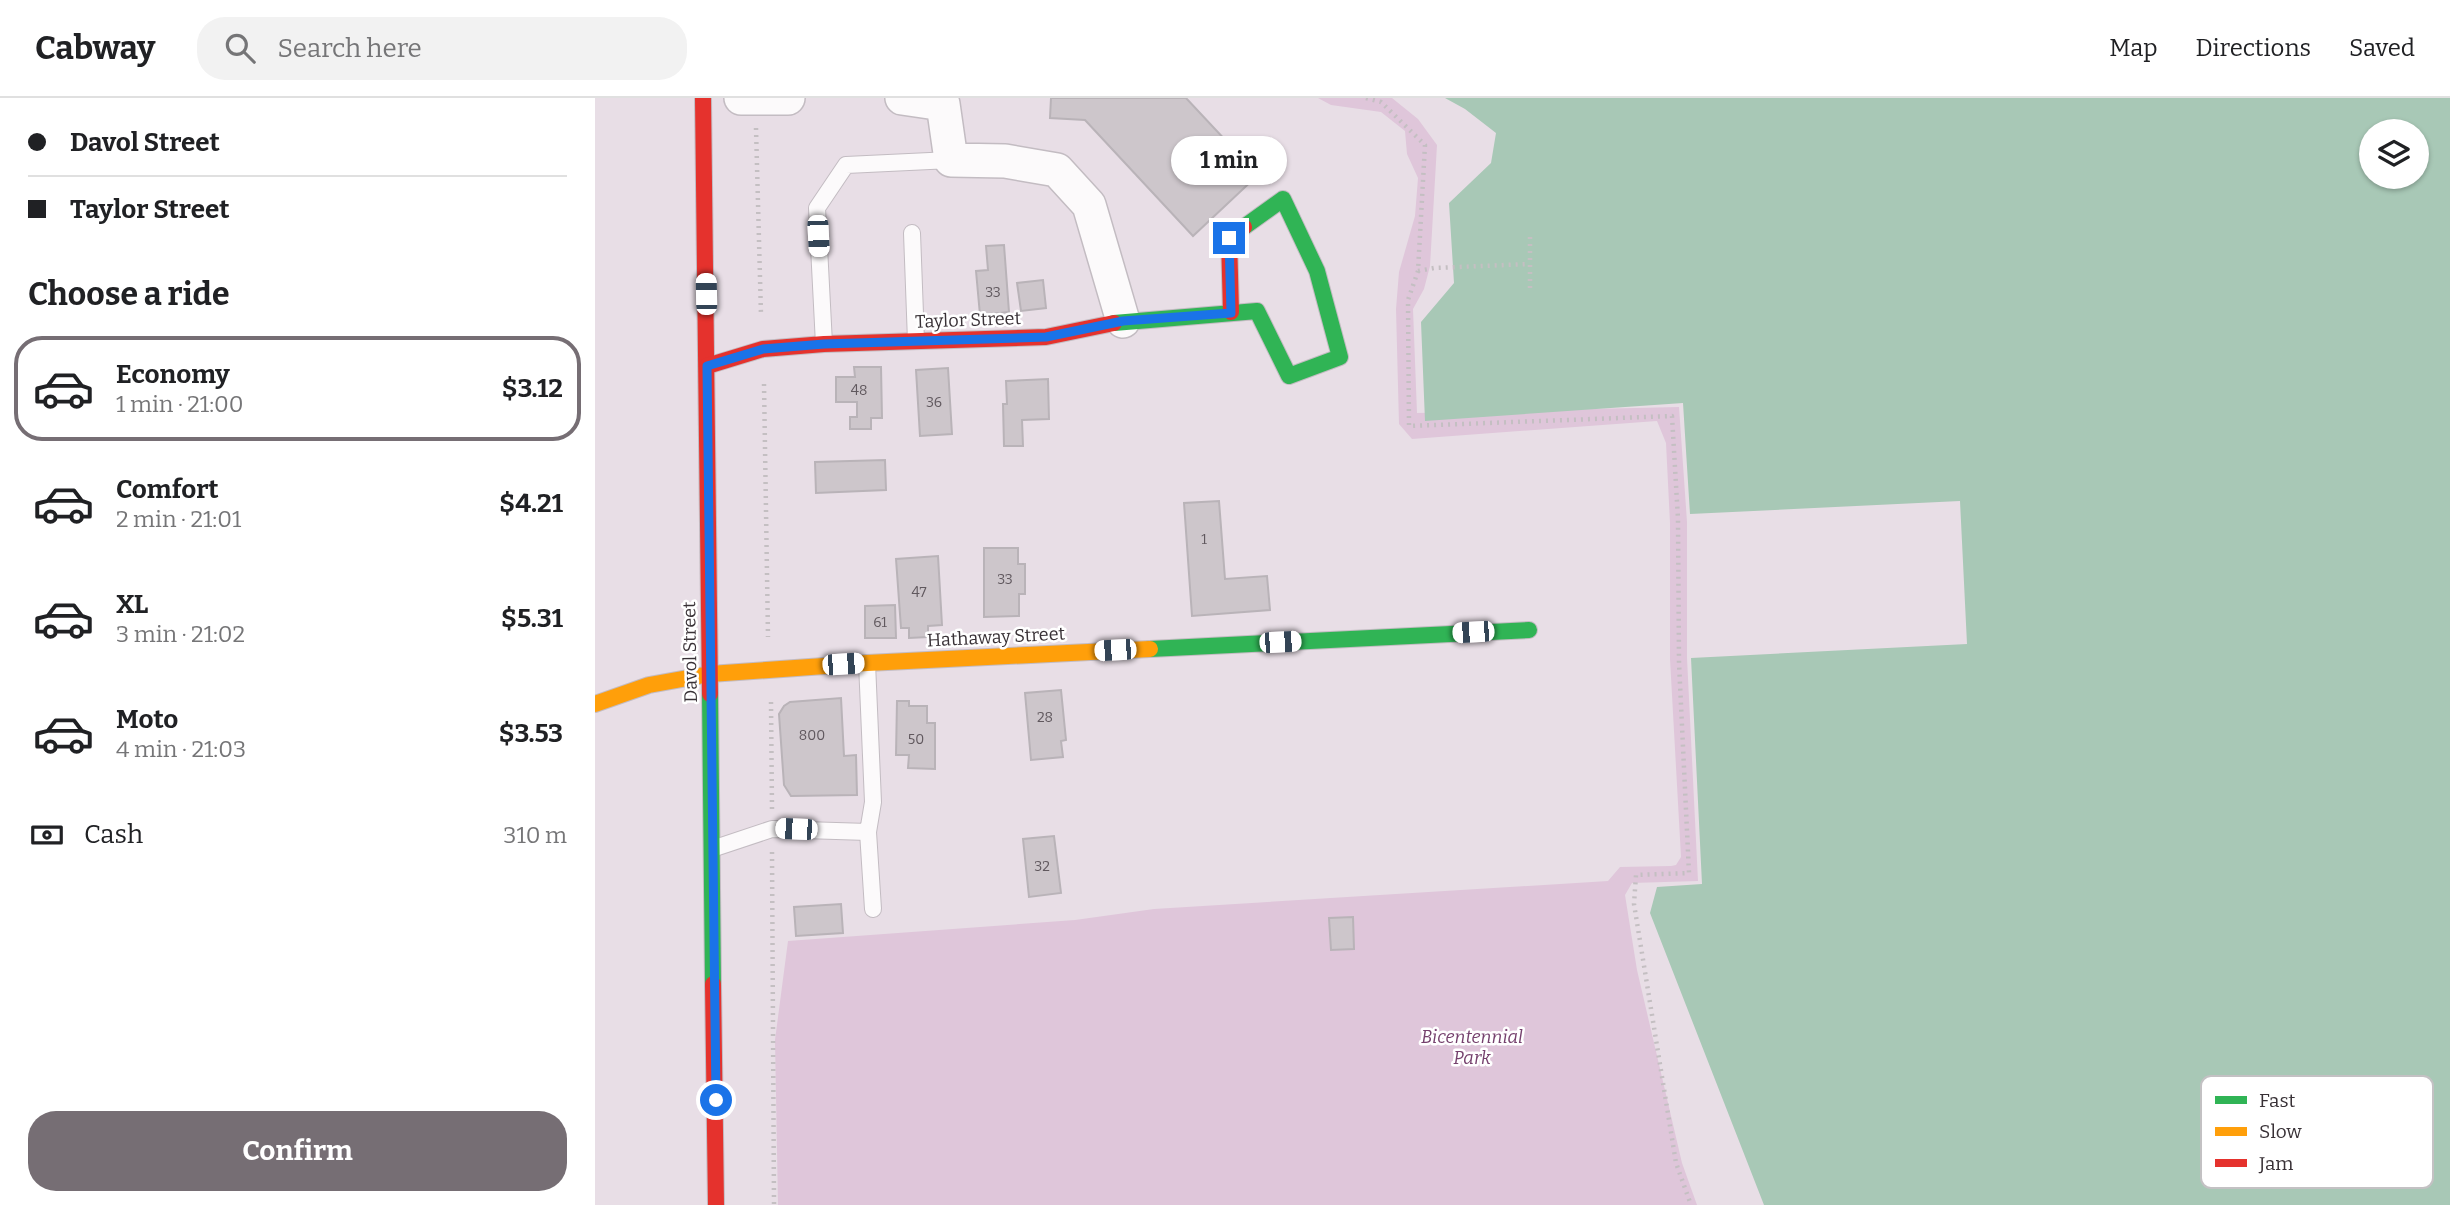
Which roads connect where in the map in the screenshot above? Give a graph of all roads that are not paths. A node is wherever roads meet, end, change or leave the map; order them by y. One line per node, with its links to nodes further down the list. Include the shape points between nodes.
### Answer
1 (703, 98): 12 (main road, Davol Street)
2 (741, 98): 5 (street)
3 (788, 98): 5 (street)
4 (902, 98): 6 (street, via 943,104)
5 (755, 99)
6 (951, 160): 9 (street, via 1057,170 1089,205); 11 (lane, via 846,165 817,208)
7 (912, 233): 10 (lane)
8 (1231, 313): 8 (main road, Taylor Street, via 1229,238 1283,199 1317,271 1340,357 1289,376 1257,311); 9 (main road, Taylor Street)
9 (1123, 321): 10 (main road, Taylor Street, via 1046,337)
10 (916, 341): 11 (main road, Taylor Street)
11 (824, 344): 12 (main road, Taylor Street, via 763,349)
12 (707, 366): 15 (main road, Davol Street)
13 (1529, 630): 14 (main road, Hathaway Street)
14 (867, 663): 15 (main road, Hathaway Street); 17 (lane, via 873,802)
15 (710, 674): 16 (main road, Hathaway Street, via 649,685); 18 (main road, Davol Street)
16 (595, 704)
17 (868, 832): 18 (lane, via 772,829); 19 (lane)
18 (712, 849): 20 (main road, Davol Street)
19 (873, 909)
20 (716, 1205)

